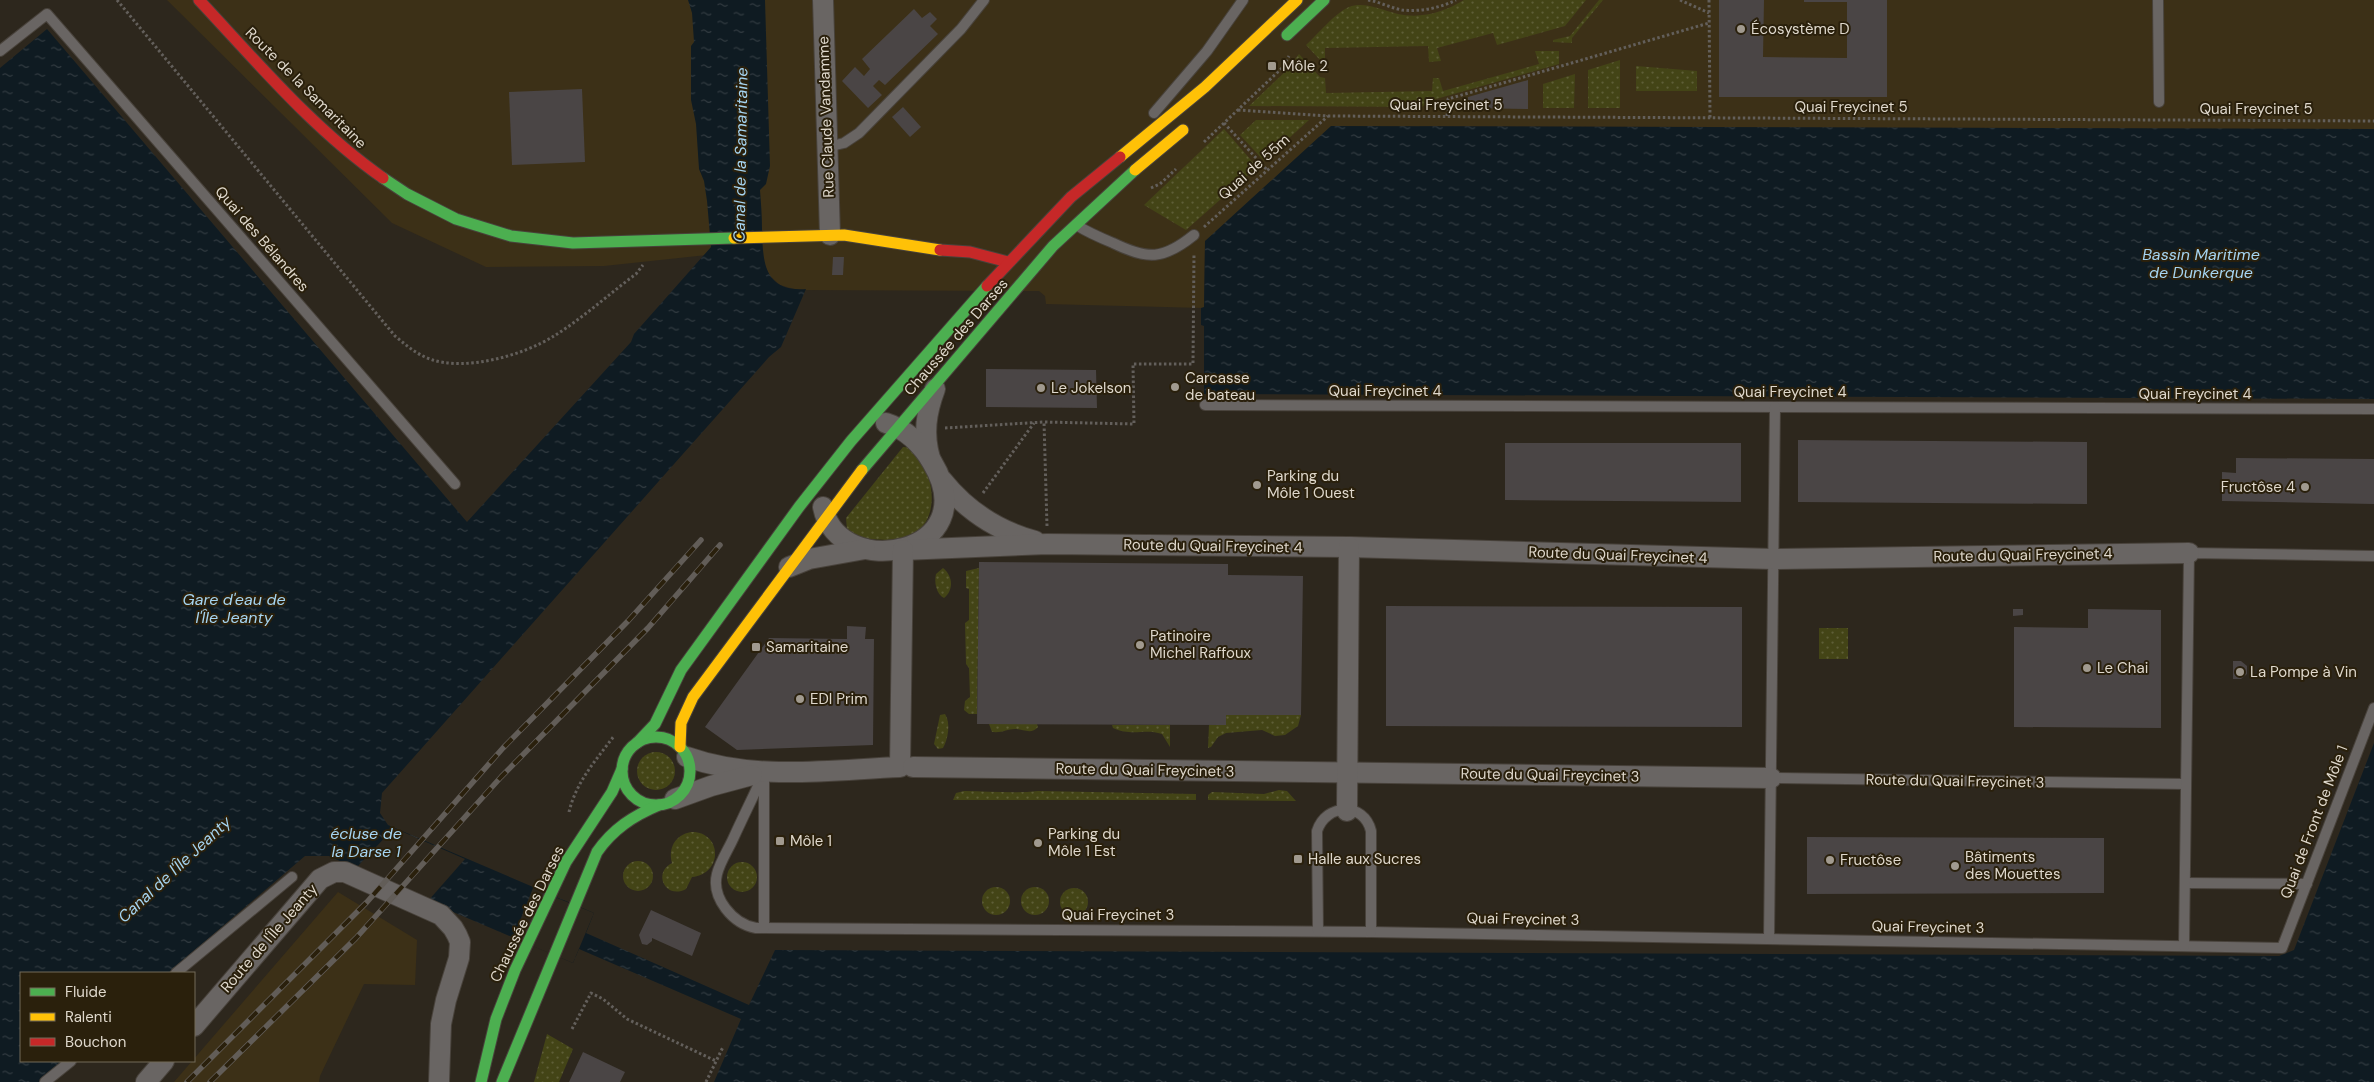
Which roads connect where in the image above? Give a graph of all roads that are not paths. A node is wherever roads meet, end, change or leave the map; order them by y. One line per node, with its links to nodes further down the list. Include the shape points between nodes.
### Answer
1 (198, 0): 15 (main road, Route de la Samaritaine, via 339,145 377,176 429,207 498,232 539,241 573,243)
2 (823, 0): 12 (street, Rue Claude Vandamme)
3 (984, 0): 12 (lane, via 961,29 858,133 844,143)
4 (1243, 0): 13 (lane, Chaussée des Darses, via 1181,84)
5 (1297, 0): 13 (main road, Chaussée des Darses, via 1205,87)
6 (1324, 0): 8 (main road)
7 (2158, 0): 10 (lane)
8 (1276, 46)
9 (0, 51): 27 (lane, Quai des Bélandres, via 47,14)
10 (2159, 102)
11 (1193, 121): 14 (main road, Chaussée des Darses)
12 (827, 148): 15 (street, Rue Claude Vandamme)
13 (1094, 177): 17 (main road, Chaussée des Darses)
14 (1075, 224): 16 (lane, via 1126,250 1149,256 1168,252); 18 (main road, Chaussée des Darses)
15 (830, 235): 17 (main road, via 970,252)
16 (1194, 235)
17 (1008, 262): 22 (main road, Chaussée des Darses)
18 (938, 381): 23 (main road, Chaussée des Darses); 24 (street, via 929,403 925,428)
19 (1205, 405): 20 (lane, Quai Freycinet 4)
20 (1774, 407): 21 (lane, Quai Freycinet 4); 35 (lane)
21 (2374, 409)
22 (867, 423): 23 (street, via 882,422); 25 (main road, Chaussée des Darses)
23 (898, 428): 24 (street, via 912,437); 28 (main road, Chaussée des Darses)
24 (930, 458): 26 (street)
25 (826, 472): 28 (street, via 823,500); 38 (main road, Chaussée des Darses, via 681,670 654,724)
26 (942, 479): 29 (street, Route du Quai Freycinet 4, via 970,510 1004,529); 32 (street, via 946,497 941,518 930,534)
27 (455, 484)
28 (827, 518): 31 (street, via 842,539 852,546); 36 (main road, Chaussée des Darses)
29 (1047, 544): 30 (street, Route du Quai Freycinet 4); 32 (street, Route du Quai Freycinet 4)
30 (1349, 547): 35 (street, Route du Quai Freycinet 4); 43 (street)
31 (866, 549): 32 (street); 36 (street, via 809,559)
32 (903, 550): 40 (street)
33 (2189, 553): 34 (lane); 35 (street, Route du Quai Freycinet 4); 45 (lane)
34 (2374, 556)
35 (1773, 559): 44 (lane)
36 (789, 567): 39 (main road, Chaussée des Darses, via 693,697 681,723)
37 (2374, 708): 50 (lane, Quai de Front de Môle 1)
38 (637, 743): 39 (main road, via 649,738 663,738); 41 (main road, via 627,753)
39 (683, 752): 42 (street, Route du Quai Freycinet 3, via 713,766); 46 (main road, via 690,768 688,782 683,792)
40 (906, 767): 42 (street, Route du Quai Freycinet 3); 43 (street, Route du Quai Freycinet 3)
41 (622, 769): 46 (main road, via 625,786 633,797 643,803); 64 (main road, Chaussée des Darses, via 612,792 557,878 522,953 499,1012)
42 (764, 773): 46 (street, Route du Quai Freycinet 3, via 711,786); 51 (lane); 51 (lane, Quai Freycinet 3, via 721,863 716,883 720,897 735,919 747,926)
43 (1347, 773): 44 (street, Route du Quai Freycinet 3); 47 (street)
44 (1771, 778): 45 (lane, Route du Quai Freycinet 3); 54 (lane)
45 (2186, 784): 49 (lane)
46 (667, 802): 65 (main road, via 633,816 615,828 597,852)
47 (1347, 811): 52 (lane, via 1328,814 1320,821 1317,831); 53 (lane, via 1363,815 1371,831)
48 (292, 877): 57 (lane)
49 (2185, 883): 50 (lane); 55 (lane)
50 (2307, 884): 56 (lane, Quai de Front de Môle 1)
51 (764, 928): 52 (lane, Quai Freycinet 3)
52 (1318, 931): 53 (lane, Quai Freycinet 3)
53 (1371, 932): 54 (lane, Quai Freycinet 3)
54 (1769, 939): 55 (lane, Quai Freycinet 3)
55 (2184, 946): 56 (lane, Quai Freycinet 3)
56 (2282, 948)
57 (177, 972)
58 (195, 1025): 63 (street, Route de l'Île Jeanty, via 320,879 334,872 345,872 441,915 457,935 459,958 441,1024)
59 (70, 1062): 61 (lane)
60 (163, 1062): 62 (street)
61 (45, 1082)
62 (146, 1082)
63 (439, 1082)
64 (480, 1082)
65 (502, 1082)

